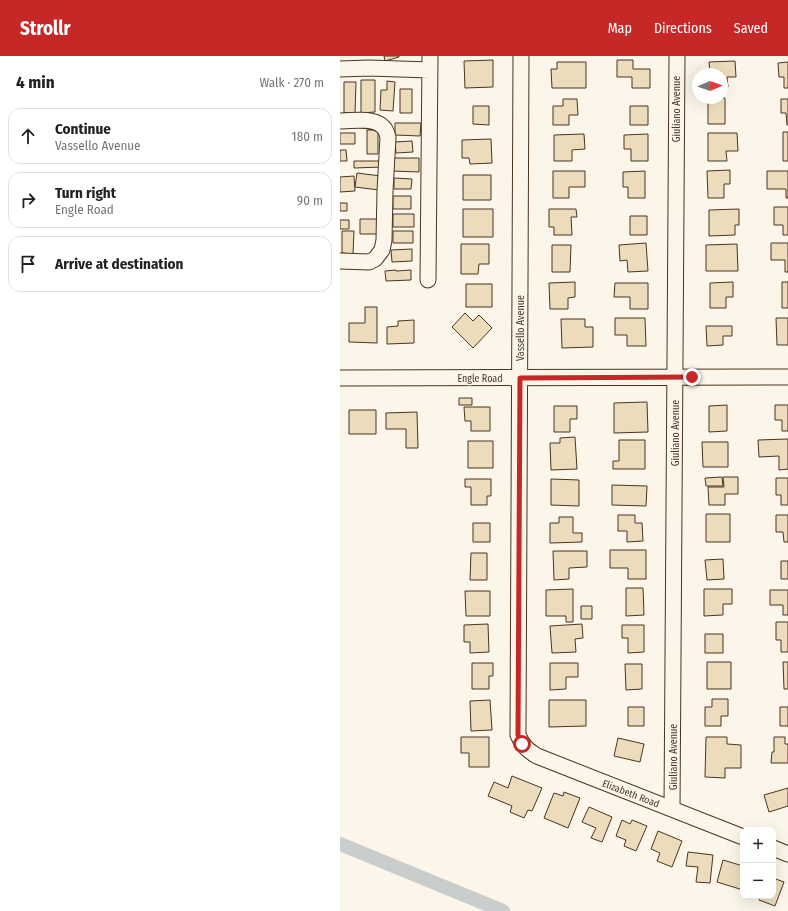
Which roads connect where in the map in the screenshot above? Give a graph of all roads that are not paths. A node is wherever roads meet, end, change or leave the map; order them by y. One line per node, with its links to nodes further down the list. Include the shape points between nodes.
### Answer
1 (521, 56): 11 (street, Vassello Avenue)
2 (677, 56): 8 (street, Giuliano Avenue)
3 (430, 63): 4 (street); 7 (street)
4 (340, 69)
5 (340, 121): 6 (street, via 371,120 381,125 388,137 382,250 369,262)
6 (340, 261)
7 (428, 280)
8 (675, 377): 9 (street, Engle Road); 11 (street, Engle Road); 13 (street, Giuliano Avenue)
9 (788, 377)
10 (340, 378): 11 (street, Engle Road)
11 (520, 378): 12 (street, Vassello Avenue, via 518,735)
12 (522, 744): 13 (street, Elizabeth Road, via 537,756)
13 (672, 809): 14 (street, Elizabeth Road)
14 (740, 836)
15 (776, 849): 16 (street)
16 (788, 854)

